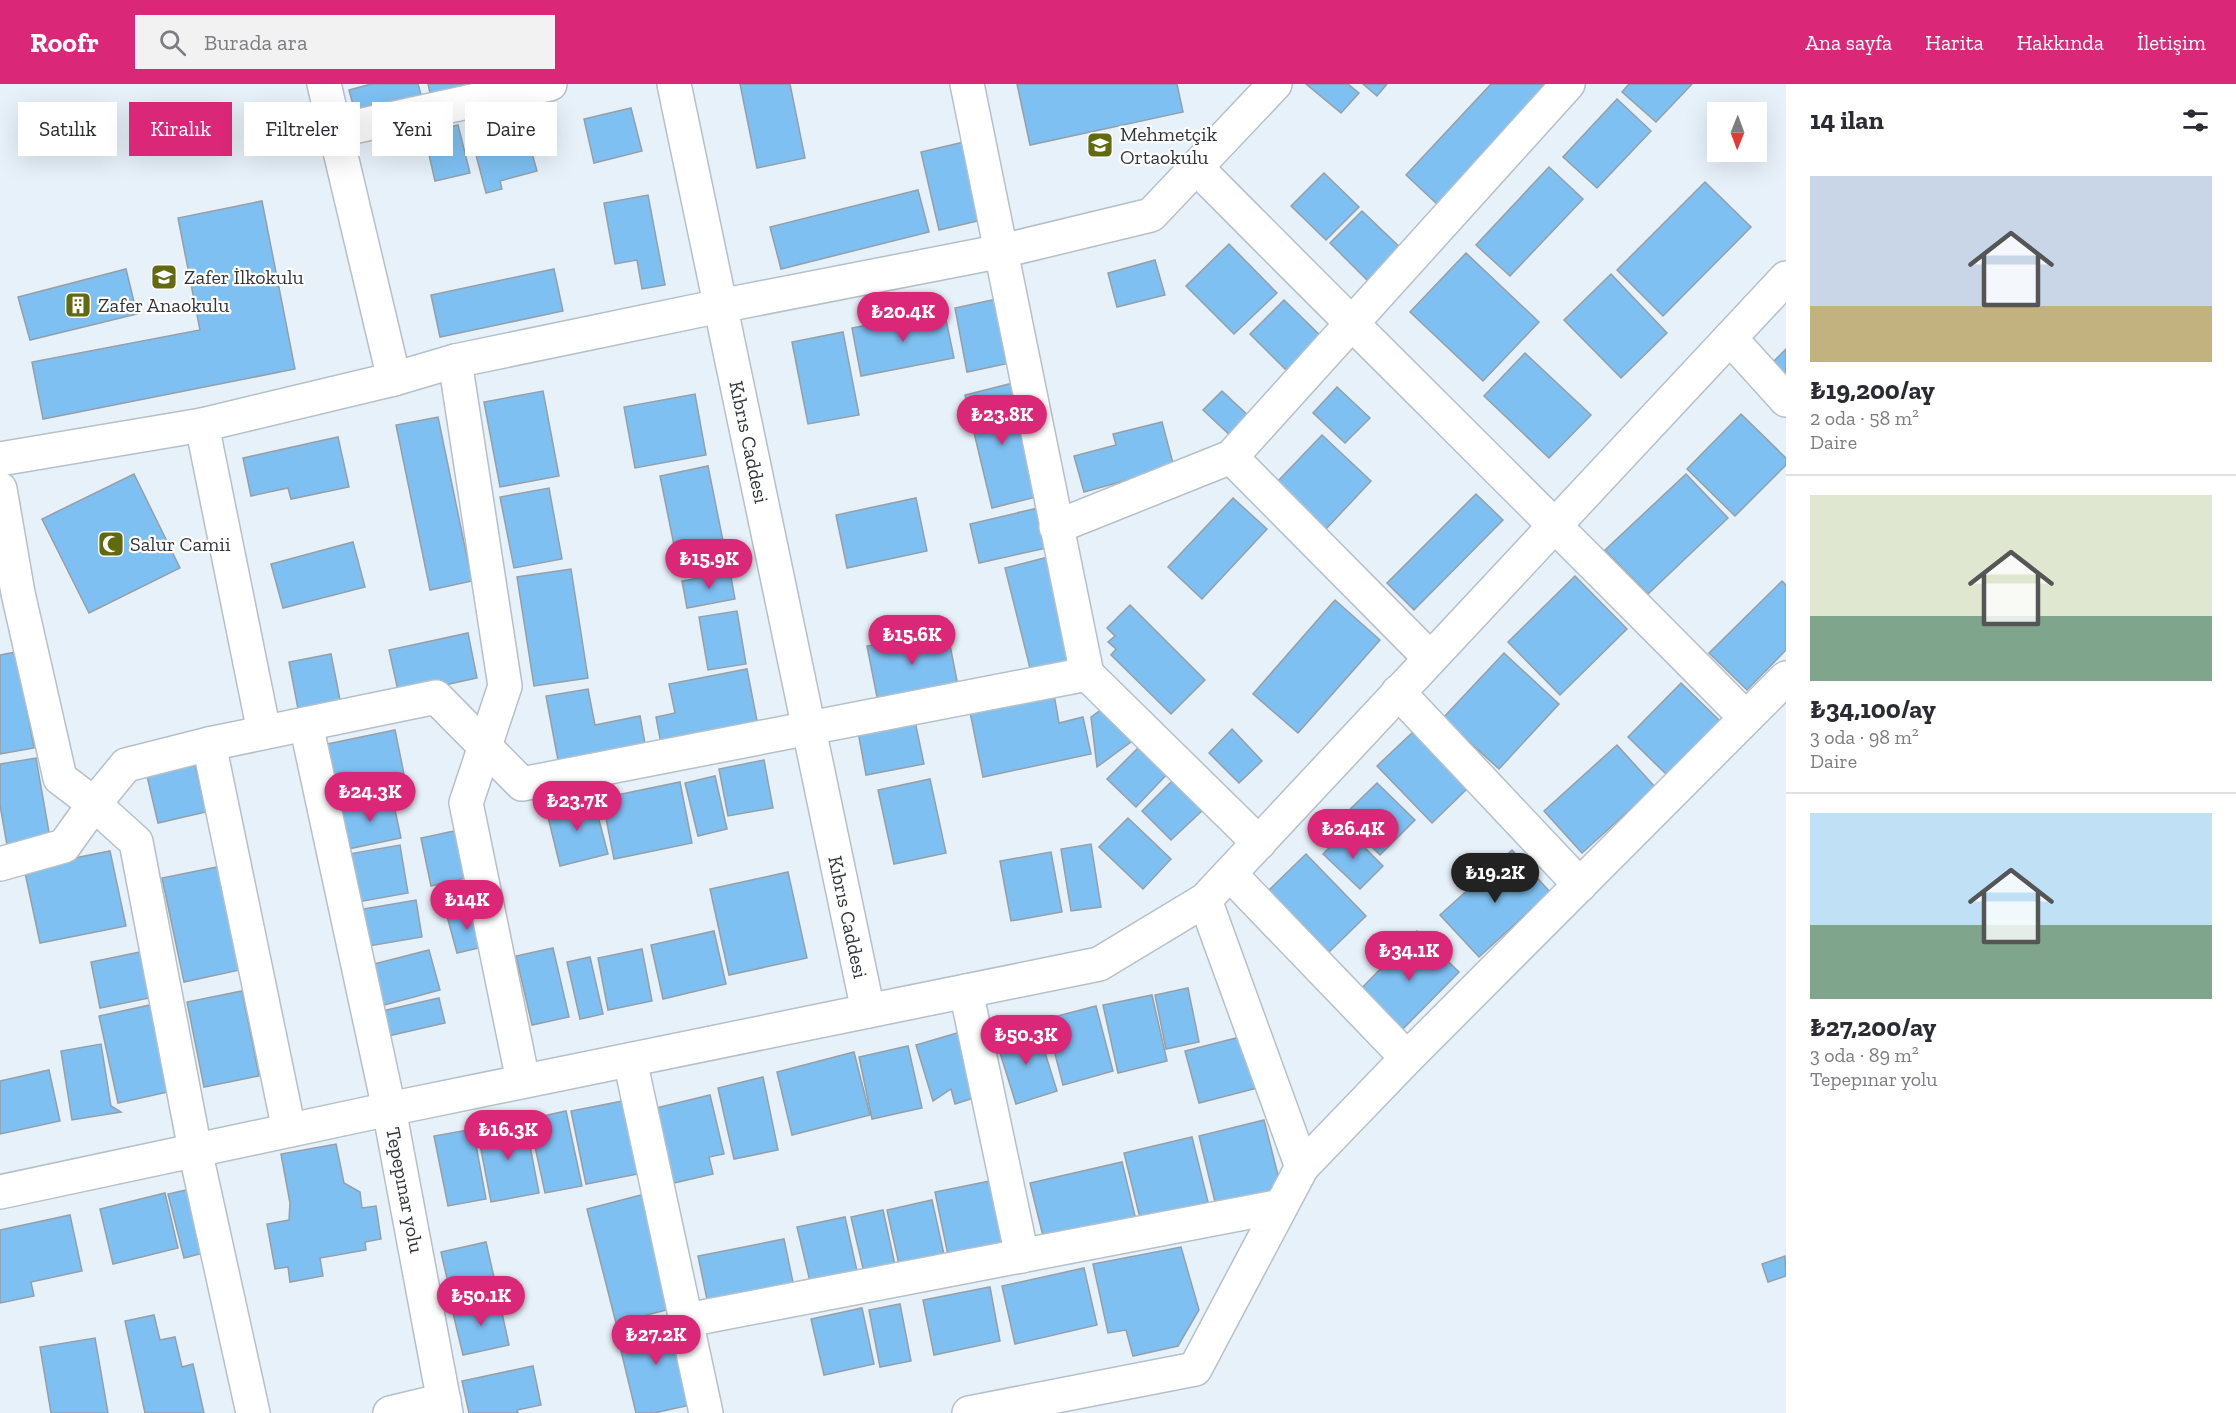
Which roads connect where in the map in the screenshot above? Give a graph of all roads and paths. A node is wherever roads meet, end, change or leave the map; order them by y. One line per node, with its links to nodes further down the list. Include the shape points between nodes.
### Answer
1 (324, 84): 7 (street)
2 (550, 84): 8 (street)
3 (674, 84): 13 (street, Kıbrıs Caddesi)
4 (967, 84): 11 (street)
5 (1275, 84): 10 (street)
6 (1568, 84): 14 (street)
7 (328, 102)
8 (360, 126)
9 (341, 156): 17 (street)
10 (1197, 168): 11 (street, via 1151,215); 14 (street)
11 (1002, 251): 13 (street); 24 (street)
12 (1786, 278): 15 (street)
13 (720, 306): 16 (street); 32 (street, Kıbrıs Caddesi)
14 (1352, 324): 20 (street); 23 (street)
15 (1730, 338): 18 (street); 23 (street)
16 (455, 362): 17 (street); 35 (street, via 505,686)
17 (394, 378): 19 (street)
18 (1786, 400)
19 (202, 425): 21 (street); 33 (street)
20 (1231, 457): 24 (street); 26 (street)
21 (0, 459)
22 (0, 489): 25 (street)
23 (1555, 524): 26 (street); 30 (street)
24 (1056, 527): 27 (street)
25 (10, 603): 36 (street, via 60,778)
26 (1430, 658): 29 (street)
27 (1087, 674): 32 (street); 37 (street)
28 (1786, 678): 30 (street)
29 (1398, 692): 37 (street); 40 (street)
30 (1746, 718): 40 (street)
31 (306, 724): 33 (street); 35 (street, via 436,697); 47 (street, Tepepınar yolu)
32 (808, 727): 35 (street, via 522,784); 43 (street, Kıbrıs Caddesi)
33 (264, 732): 34 (street)
34 (209, 744): 36 (street, via 126,765); 48 (street)
35 (485, 747): 46 (street, via 466,803)
36 (94, 804): 38 (street, via 64,846); 49 (street, via 136,842)
37 (1259, 843): 39 (street)
38 (0, 864)
39 (1230, 874): 41 (street); 44 (street)
40 (1580, 885): 44 (street)
41 (1205, 900): 42 (street, via 1099,964); 50 (street)
42 (966, 991): 43 (street); 53 (street)
43 (868, 1011): 45 (street)
44 (1407, 1058): 50 (street)
45 (630, 1060): 46 (street); 54 (street)
46 (523, 1081): 47 (street)
47 (389, 1109): 48 (street); 55 (street, Tepepınar yolu)
48 (289, 1130): 49 (street)
49 (195, 1150): 51 (street); 56 (street)
50 (1302, 1167): 52 (street)
51 (0, 1192)
52 (1281, 1206): 53 (street); 59 (street, via 1195,1369)
53 (1022, 1256): 54 (street)
54 (687, 1320): 58 (street)
55 (445, 1407): 57 (street)
56 (253, 1413)
57 (390, 1413)
58 (706, 1413)
59 (969, 1413)

